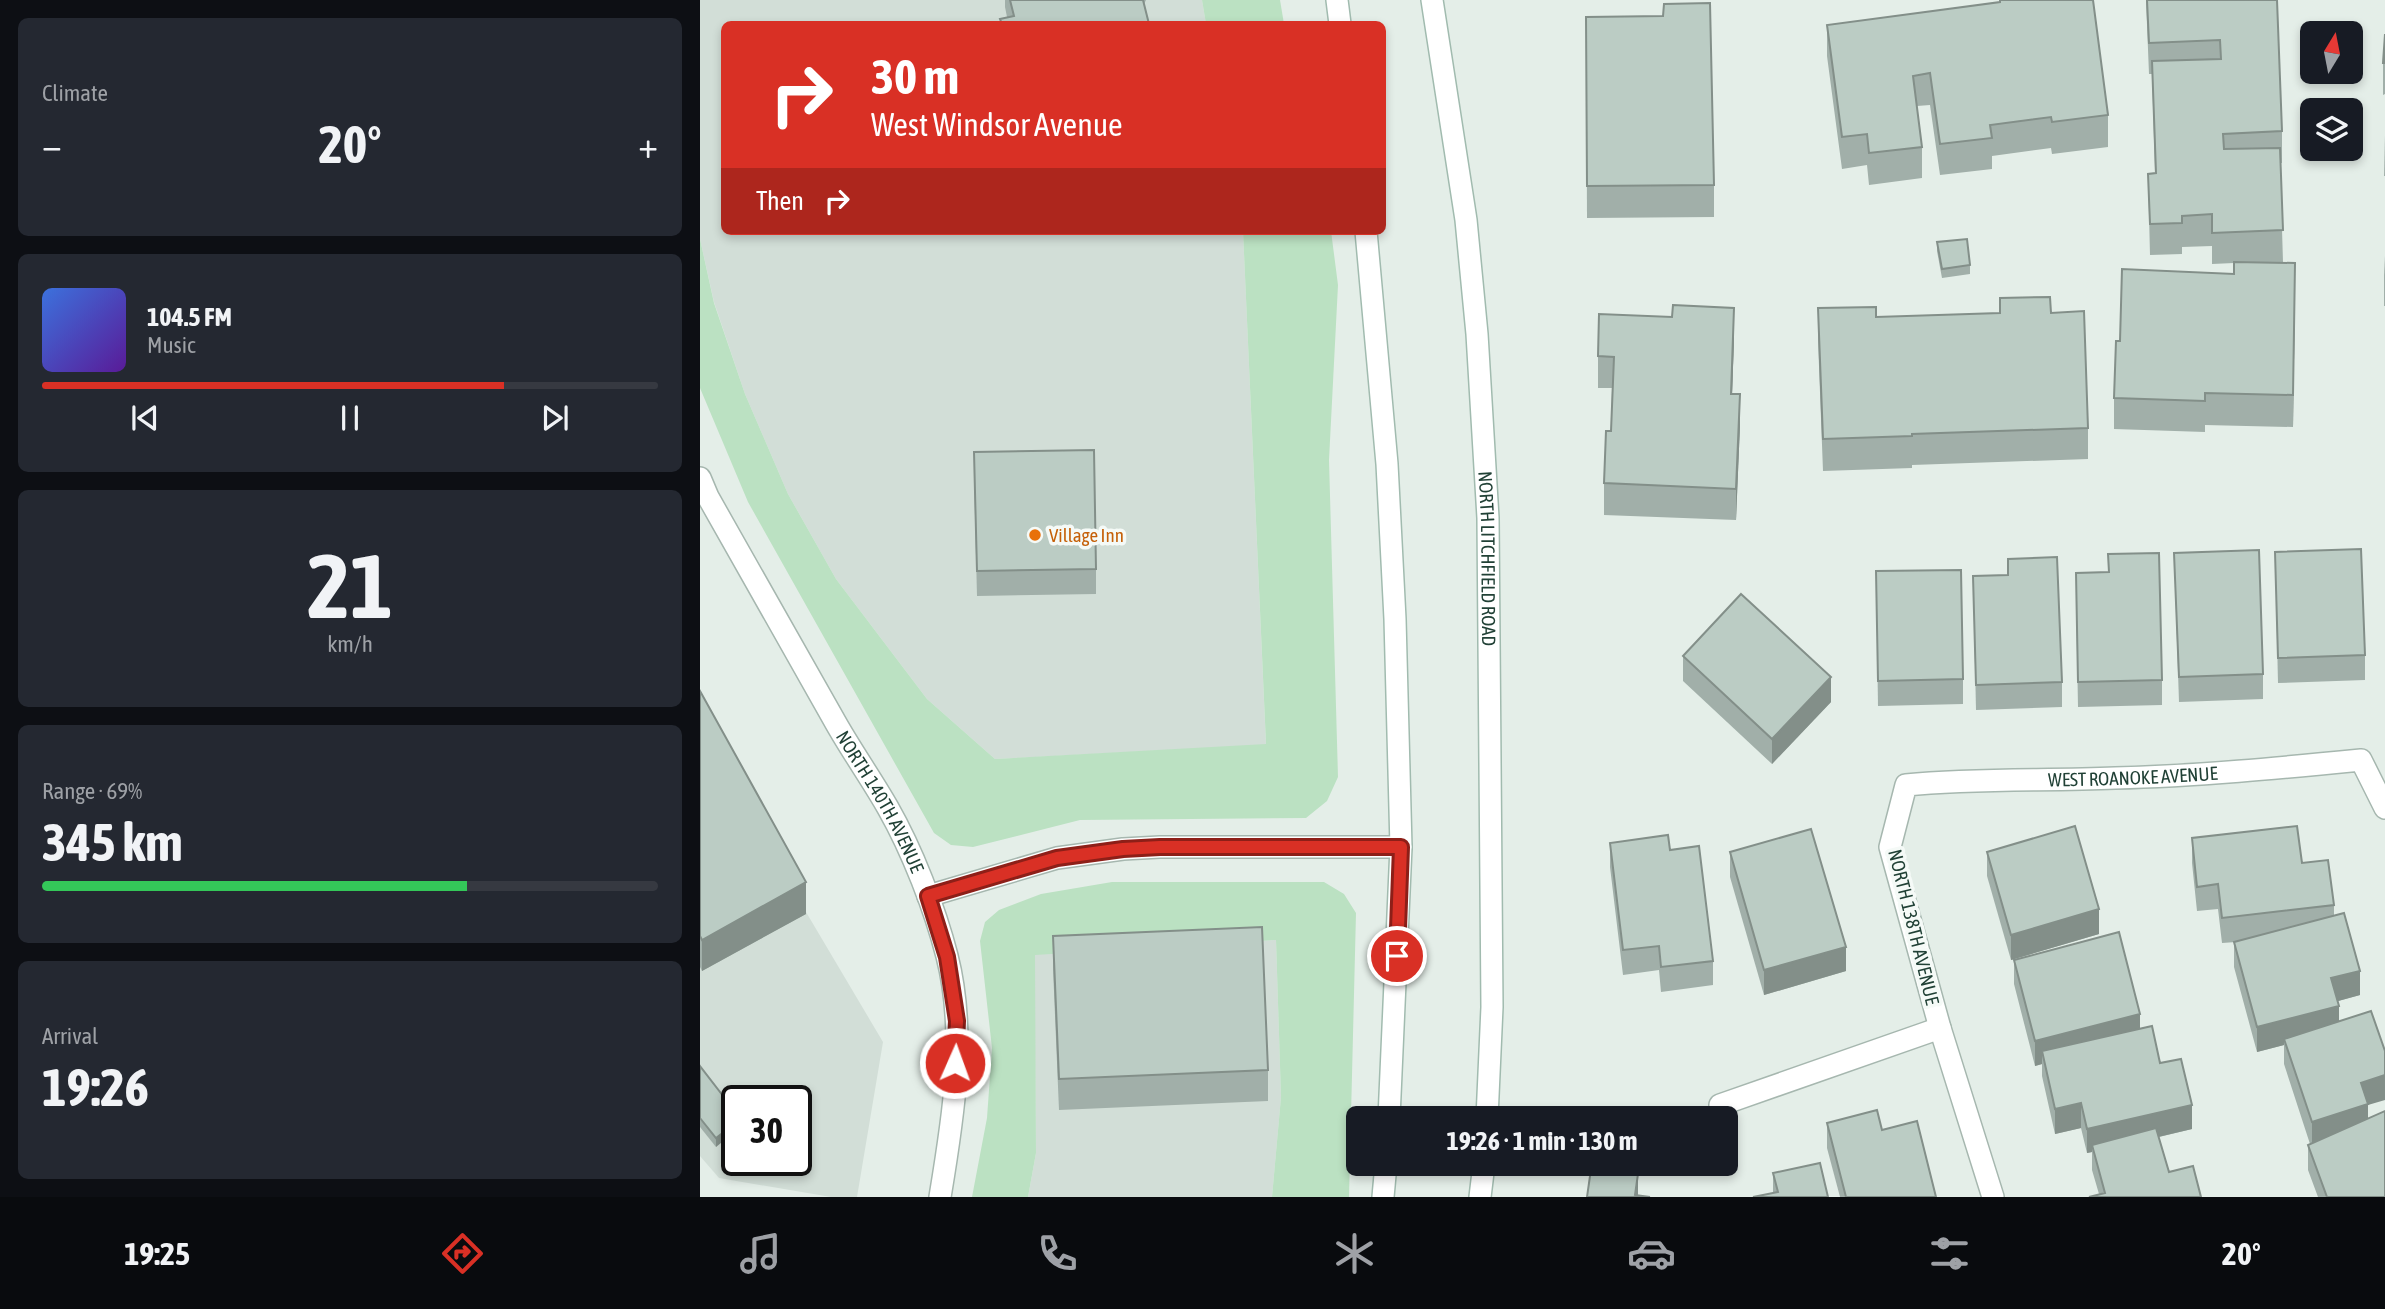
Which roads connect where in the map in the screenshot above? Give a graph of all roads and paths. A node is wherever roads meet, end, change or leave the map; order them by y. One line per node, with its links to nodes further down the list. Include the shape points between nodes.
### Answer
1 (1337, 0): 3 (street)
2 (1432, 0): 13 (street, NORTH LITCHFIELD ROAD, via 1466,220 1489,518 1492,1007)
3 (1340, 21)
4 (1366, 235): 8 (street, via 1387,464)
5 (700, 478): 9 (street, NORTH 140TH AVENUE, via 889,810)
6 (1906, 785): 7 (street, WEST ROANOKE AVENUE, via 2116,778 2361,760); 10 (street, NORTH 138TH AVENUE, via 1890,847)
7 (2385, 808)
8 (1401, 847): 9 (street, via 1123,849 1057,858); 12 (street)
9 (928, 896): 16 (street, NORTH 140TH AVENUE, via 947,957 957,1021 949,1142)
10 (1940, 1028): 11 (street, NORTH 138TH AVENUE); 19 (street, NORTH 138TH AVENUE)
11 (1720, 1105)
12 (1390, 1106)
13 (1488, 1106)
14 (1385, 1176): 17 (street)
15 (1482, 1176): 18 (street)
16 (940, 1197)
17 (1383, 1197)
18 (1480, 1197)
19 (1993, 1197)

